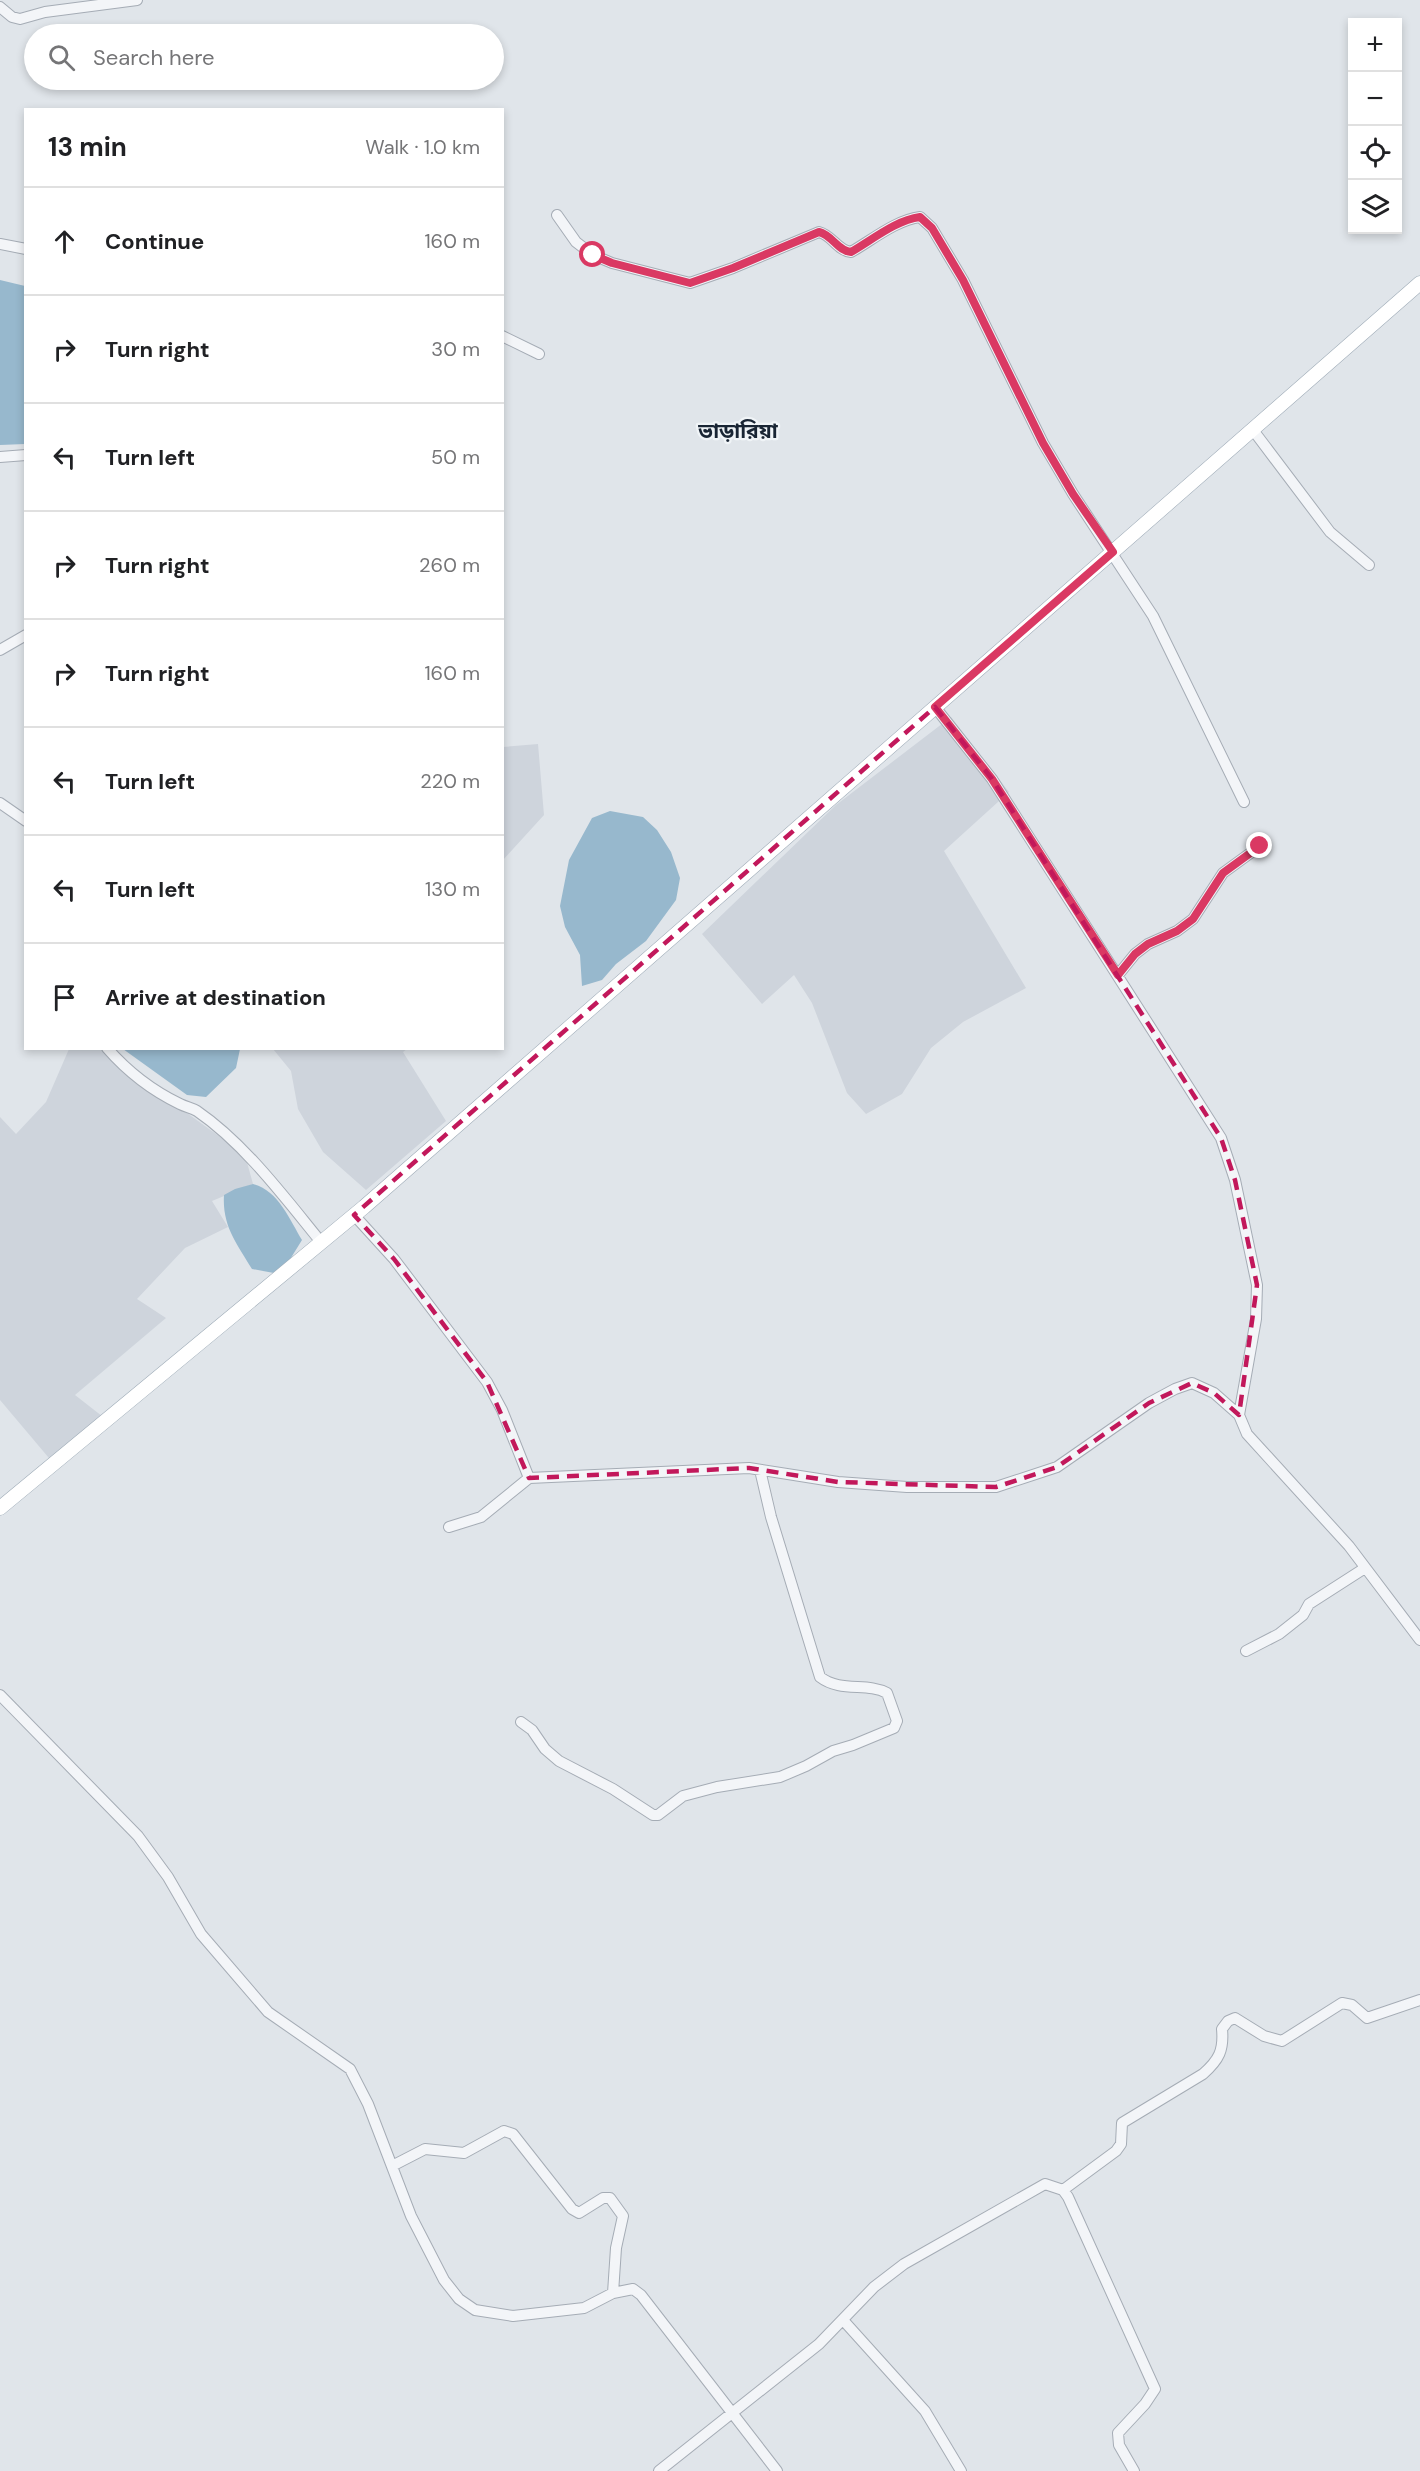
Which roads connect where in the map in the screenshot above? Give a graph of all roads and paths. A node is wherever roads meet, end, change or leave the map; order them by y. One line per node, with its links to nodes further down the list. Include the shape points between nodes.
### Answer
1 (137, 0): 2 (street)
2 (109, 1): 3 (street, via 20,19)
3 (0, 7)
4 (556, 215): 13 (street, via 576,242 593,255 690,283 819,232 845,252 851,252 894,226 920,217 932,228 963,280 1043,443)
5 (0, 244): 6 (street)
6 (24, 249)
7 (1420, 283): 10 (main road)
8 (504, 337): 9 (street)
9 (539, 354)
10 (1253, 430): 13 (main road); 14 (street, via 1330,532)
11 (24, 455): 12 (street)
12 (0, 457)
13 (1113, 552): 17 (main road); 18 (street, via 1153,616)
14 (1369, 566)
15 (24, 636): 16 (street)
16 (0, 650)
17 (935, 707): 22 (street, via 992,779); 24 (main road)
18 (1244, 802)
19 (0, 803): 20 (street)
20 (24, 820)
21 (1260, 846): 22 (street, via 1223,873 1193,919 1148,944)
22 (1118, 975): 26 (street, via 1221,1138 1235,1180 1257,1301)
23 (109, 1050): 25 (street, via 147,1084 196,1110 233,1141)
24 (354, 1215): 25 (main road); 28 (street, via 394,1259 487,1382)
25 (321, 1242): 29 (main road)
26 (1239, 1415): 27 (street, via 1214,1393 1192,1383 1149,1403 1057,1467 996,1487 838,1482); 31 (street, via 1256,1447)
27 (760, 1470): 28 (street); 35 (street, via 820,1677 828,1683 887,1693 897,1721 894,1728 780,1777 683,1796 653,1815 559,1761)
28 (529, 1478): 30 (street, via 481,1517)
29 (0, 1508)
30 (449, 1527)
31 (1365, 1568): 32 (street); 33 (street, via 1309,1604 1303,1616 1279,1634)
32 (1420, 1640)
33 (1246, 1651)
34 (0, 1695): 37 (street, via 138,1836 168,1877 201,1934 268,2012 350,2069)
35 (521, 1722)
36 (1420, 2000): 38 (street, via 1367,2018 1352,2005 1342,2003 1282,2041 1264,2036 1235,2018 1227,2021 1222,2028 1223,2046 1213,2065 1122,2123 1121,2144 1116,2151)
37 (392, 2166): 39 (street, via 411,2216 444,2280 459,2299 475,2310 513,2316 557,2312 584,2308); 39 (street, via 425,2149 464,2153 504,2131 513,2134 579,2213 603,2198 610,2198 619,2209 622,2217)
38 (1063, 2190): 40 (street, via 1045,2184 904,2264 874,2287); 45 (street, via 1155,2389 1118,2433 1119,2445)
39 (613, 2293): 41 (street, via 633,2289 641,2295)
40 (843, 2320): 41 (street); 44 (street, via 925,2411)
41 (731, 2414): 42 (street); 43 (street)
42 (659, 2471)
43 (777, 2471)
44 (961, 2471)
45 (1134, 2471)

